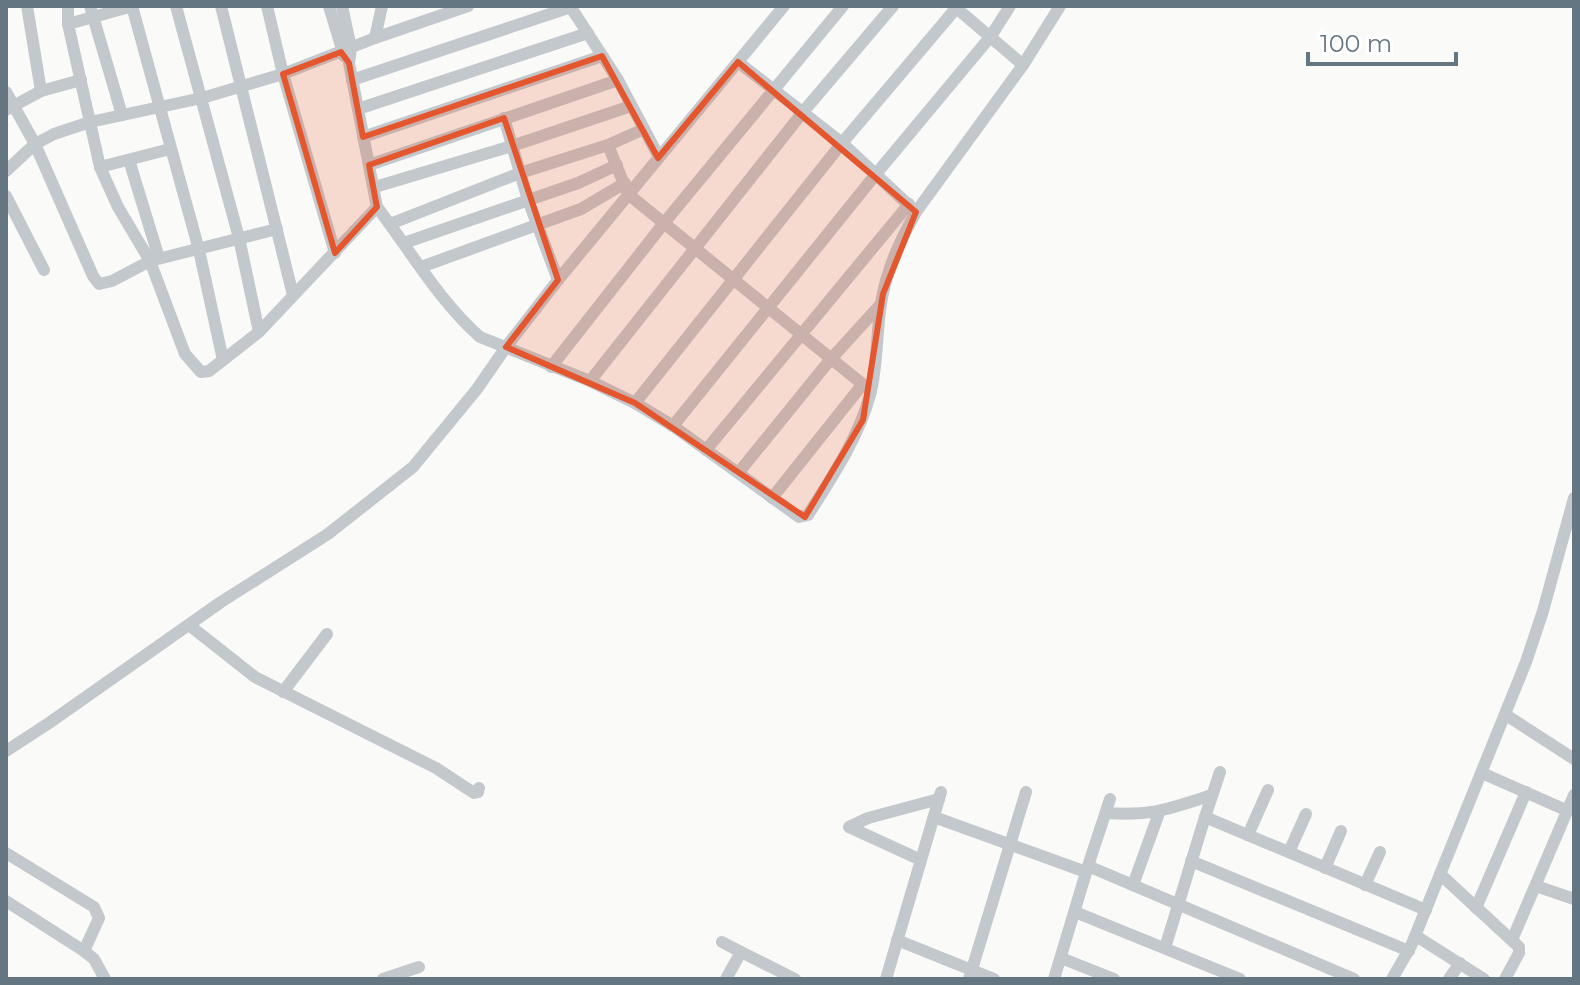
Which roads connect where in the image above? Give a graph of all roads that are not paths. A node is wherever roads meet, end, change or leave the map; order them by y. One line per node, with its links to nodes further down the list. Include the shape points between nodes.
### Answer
1 (27, 6): 35 (street)
2 (68, 6): 21 (street)
3 (133, 6): 19 (street); 40 (street)
4 (176, 6): 37 (street)
5 (221, 6): 33 (street)
6 (267, 6): 29 (street)
7 (329, 6): 25 (street)
8 (342, 6): 25 (street)
9 (382, 6): 24 (street)
10 (468, 6): 24 (street)
11 (766, 6): 20 (street)
12 (784, 6): 20 (street)
13 (843, 6): 34 (street)
14 (893, 6): 42 (street)
15 (1010, 6): 23 (street)
16 (1060, 6): 28 (street)
17 (571, 7): 22 (street); 31 (street)
18 (956, 7): 23 (street); 48 (street)
19 (92, 12): 21 (street); 43 (street)
20 (774, 18): 27 (street)
21 (68, 24): 30 (street)
22 (588, 33): 26 (street); 41 (street)
23 (991, 36): 28 (street); 60 (street)
24 (375, 38): 25 (street)
25 (347, 54): 29 (street); 31 (street)
26 (602, 56): 32 (street); 47 (street)
27 (738, 62): 34 (street); 53 (street)
28 (1023, 65): 66 (street)
29 (283, 74): 33 (street); 75 (street)
30 (81, 80): 35 (street); 45 (street)
31 (352, 80): 41 (street)
32 (618, 80): 38 (street); 44 (street)
33 (242, 85): 37 (street); 70 (street)
34 (773, 89): 42 (street); 67 (street)
35 (41, 91): 39 (street)
36 (6, 92): 39 (street)
37 (202, 98): 40 (street); 71 (street)
38 (631, 106): 46 (street); 51 (street)
39 (9, 108): 49 (street)
40 (160, 108): 43 (street); 52 (street)
41 (358, 109): 47 (street)
42 (803, 112): 48 (street); 73 (street)
43 (122, 115): 45 (street)
44 (504, 118): 51 (street); 55 (street)
45 (90, 122): 49 (street); 57 (street)
46 (644, 129): 50 (street); 53 (street)
47 (363, 137): 55 (street)
48 (842, 143): 60 (street); 79 (street)
49 (35, 144): 58 (street); 76 (street, via 98,283)
50 (608, 145): 56 (street); 59 (street)
51 (512, 146): 59 (street); 61 (street)
52 (170, 149): 54 (street); 74 (street)
53 (659, 157): 62 (street)
54 (129, 160): 57 (street); 76 (street)
55 (369, 165): 61 (street)
56 (617, 165): 62 (street); 64 (street)
57 (100, 167): 76 (street, via 118,207)
58 (6, 171)
59 (520, 173): 64 (street); 68 (street)
60 (876, 174): 66 (street); 83 (street)
61 (375, 187): 65 (street)
62 (626, 189): 67 (street); 69 (street); 80 (street)
63 (6, 196): 78 (street)
64 (528, 200): 69 (street); 72 (street)
65 (377, 207): 68 (street); 75 (street)
66 (912, 208): 82 (street); 85 (street)
67 (664, 223): 73 (street); 89 (street)
68 (390, 224): 72 (street)
69 (537, 225): 77 (street); 80 (street)
70 (277, 229): 71 (street); 81 (street)
71 (239, 238): 74 (street); 84 (street)
72 (404, 243): 77 (street)
73 (694, 248): 79 (street); 90 (street)
74 (199, 250): 76 (street); 87 (street)
75 (335, 253): 81 (street)
76 (155, 260): 87 (street, via 190,363 204,372)
77 (421, 267): 86 (street, via 469,328)
78 (44, 270)
79 (732, 279): 83 (street); 92 (street)
80 (558, 280): 86 (street)
81 (293, 295): 84 (street)
82 (881, 304): 88 (street); 91 (street)
83 (769, 308): 85 (street); 93 (street)
84 (259, 332): 87 (street)
85 (799, 335): 88 (street); 94 (street)
86 (506, 347): 89 (street); 99 (street, via 413,467 328,534)
87 (223, 360)
88 (830, 360): 91 (street); 95 (street)
89 (551, 367): 90 (street)
90 (590, 381): 92 (street)
91 (867, 388): 96 (street); 96 (street, via 863,420 808,515 799,517)
92 (635, 403): 93 (street)
93 (673, 426): 94 (street)
94 (706, 450): 95 (street)
95 (739, 472): 96 (street)
96 (772, 498)
97 (1574, 498): 98 (street)
98 (1567, 550): 102 (street)
99 (189, 625): 101 (street, via 255,677); 103 (street)
100 (327, 634): 101 (street)
101 (283, 692): 107 (street, via 423,761 474,793)
102 (1506, 715): 104 (street); 106 (street)
103 (6, 751)
104 (1574, 759)
105 (1220, 772): 111 (street)
106 (1482, 773): 110 (street); 130 (street)
107 (479, 788)
108 (1268, 790): 121 (street)
109 (1026, 792): 122 (street)
110 (1526, 792): 114 (street); 137 (street)
111 (1212, 795): 116 (street); 119 (street)
112 (1574, 795): 114 (street)
113 (1110, 799): 115 (street)
114 (1568, 811): 133 (street)
115 (1106, 813): 116 (street); 129 (street)
116 (1159, 813): 131 (street)
117 (1306, 814): 123 (street)
118 (934, 817): 122 (street); 126 (street); 126 (street, via 940,796 849,827)
119 (1205, 817): 121 (street); 127 (street)
120 (1341, 831): 128 (street)
121 (1248, 835): 123 (street)
122 (1010, 844): 129 (street); 152 (street)
123 (1289, 852): 128 (street)
124 (1380, 852): 132 (street)
125 (6, 853): 145 (street, via 94,907 99,918)
126 (921, 860): 141 (street)
127 (1191, 861): 136 (street); 146 (street)
128 (1325, 868): 132 (street)
129 (1087, 869): 131 (street); 139 (street)
130 (1440, 874): 137 (street); 138 (street)
131 (1133, 885): 136 (street)
132 (1365, 885): 138 (street)
133 (1536, 886): 134 (street); 142 (street)
134 (1574, 899)
135 (6, 901): 145 (street)
136 (1178, 904): 144 (street); 162 (street)
137 (1476, 908): 142 (street)
138 (1426, 910): 140 (street)
139 (1075, 912): 144 (street); 148 (street)
140 (1416, 936): 146 (street); 149 (street)
141 (897, 940): 152 (street); 157 (street)
142 (1512, 940): 166 (street, via 1519,951)
143 (722, 942): 147 (street)
144 (1165, 948): 161 (street)
145 (84, 951): 153 (street)
146 (1409, 951): 163 (street)
147 (741, 952): 151 (street); 155 (street)
148 (1061, 958): 159 (street); 160 (street)
149 (1460, 963): 164 (street); 165 (street)
150 (419, 967): 154 (street)
151 (775, 974): 156 (street)
152 (970, 974): 158 (street)
153 (105, 979)
154 (383, 979)
155 (726, 979)
156 (795, 979)
157 (886, 979)
158 (994, 979)
159 (1054, 979)
160 (1114, 979)
161 (1240, 979)
162 (1354, 979)
163 (1392, 979)
164 (1449, 979)
165 (1484, 979)
166 (1505, 979)

